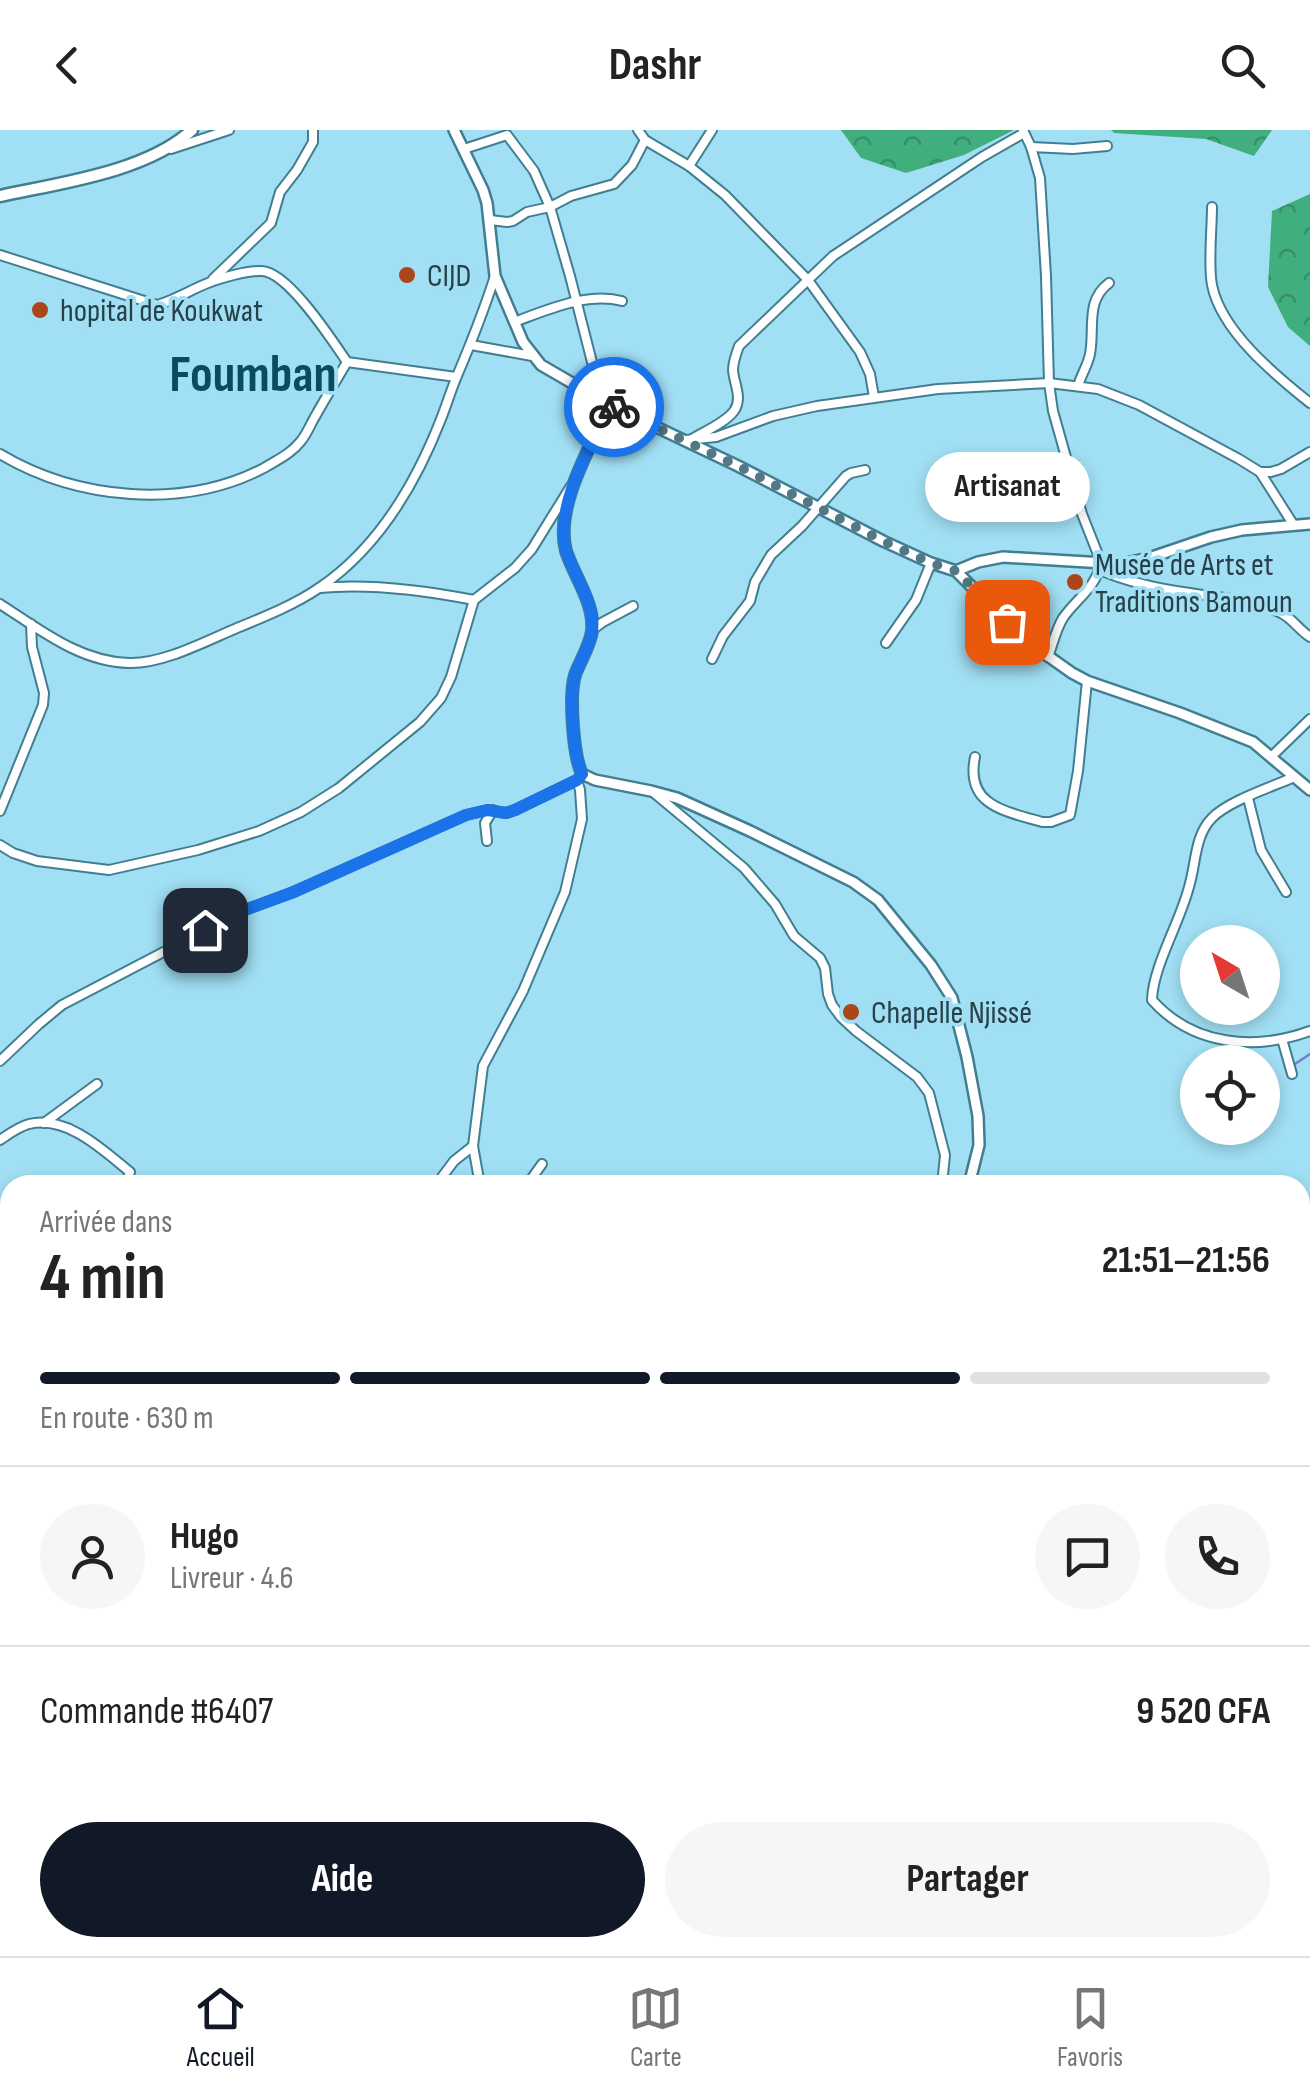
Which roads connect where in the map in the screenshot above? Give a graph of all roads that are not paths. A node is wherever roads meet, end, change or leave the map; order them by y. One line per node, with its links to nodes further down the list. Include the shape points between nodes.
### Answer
1 (192, 130): 12 (main road)
2 (229, 130): 12 (street)
3 (313, 130): 21 (street, via 270,224)
4 (454, 130): 11 (street)
5 (638, 130): 8 (street)
6 (712, 130): 13 (street)
7 (1024, 131): 10 (street); 20 (street, via 879,223)
8 (645, 140): 13 (street); 16 (street, via 614,184)
9 (1107, 146): 10 (street)
10 (1031, 147): 30 (street, via 1040,178)
11 (464, 148): 16 (street, via 506,135); 17 (street)
12 (162, 152): 14 (main road)
13 (689, 166): 20 (street)
14 (0, 196)
15 (1212, 207): 34 (street, via 1216,299 1258,357)
16 (550, 208): 17 (street, via 506,222); 24 (street)
17 (490, 220): 19 (street)
18 (0, 255): 21 (street, via 156,305)
19 (495, 276): 25 (street); 26 (street)
20 (808, 280): 33 (street, via 860,352); 36 (street, via 739,346 736,409)
21 (209, 282): 28 (street, via 265,271 278,277)
22 (1108, 283): 31 (street, via 1094,303 1091,348)
23 (622, 301): 24 (street)
24 (576, 302): 25 (street); 32 (street, via 594,370)
25 (514, 322): 27 (street)
26 (471, 345): 27 (street); 29 (street)
27 (532, 356): 32 (street)
28 (347, 362): 29 (street); 38 (street, via 302,441 243,479 207,490 140,494 64,484)
29 (456, 378): 48 (street, via 393,513)
30 (1049, 383): 31 (street); 33 (street); 46 (street)
31 (1078, 386): 40 (street, via 1139,405)
32 (589, 393): 35 (street)
33 (874, 398): 36 (street)
34 (1310, 403)
35 (610, 405): 36 (street); 41 (street)
36 (689, 440): 42 (street)
37 (1310, 452): 40 (street, via 1282,469)
38 (0, 454)
39 (864, 470): 42 (street, via 846,476)
40 (1260, 472): 43 (street)
41 (572, 484): 49 (street, via 532,549); 53 (street, via 564,540)
42 (818, 506): 45 (street); 57 (street, via 771,555)
43 (1293, 524): 44 (street); 46 (street)
44 (1310, 524)
45 (931, 563): 47 (street); 55 (street, via 916,600)
46 (1100, 566): 47 (street, via 1002,557); 54 (street, via 1158,588 1265,607); 56 (street, via 1060,622)
47 (956, 571): 56 (street)
48 (319, 588): 49 (street, via 428,591); 52 (street, via 198,645 131,664 96,658)
49 (474, 600): 70 (street, via 441,698 339,788 300,812 198,850 109,870 38,862)
50 (0, 604): 52 (street)
51 (633, 606): 53 (street)
52 (31, 624): 68 (street, via 43,705)
53 (592, 630): 62 (street, via 573,681)
54 (1310, 637)
55 (886, 643)
56 (1048, 657): 58 (street)
57 (712, 659)
58 (1087, 682): 60 (street, via 1070,816 1042,822 986,801 974,782); 61 (street, via 1237,734)
59 (1310, 719): 61 (street)
60 (976, 757)
61 (1272, 757): 63 (street)
62 (579, 777): 64 (street); 67 (street, via 515,810); 79 (street, via 582,819 565,892 484,1066)
63 (1294, 777): 65 (street); 66 (street)
64 (651, 790): 85 (street, via 744,868 794,936 820,958 841,1017 930,1094); 86 (street, via 750,831 878,900 946,986 959,1020 978,1116)
65 (1310, 790)
66 (1248, 798): 71 (street, via 1261,850); 73 (street, via 1208,822 1152,1000 1222,1040)
67 (493, 810): 69 (street); 74 (street, via 466,815 242,911 62,1005)
68 (0, 811)
69 (488, 841)
70 (0, 845)
71 (1286, 892)
72 (1310, 1031): 73 (street)
73 (1282, 1039): 75 (street)
74 (0, 1062)
75 (1292, 1074)
76 (97, 1084): 77 (street)
77 (44, 1123): 78 (street, via 22,1126); 81 (street, via 79,1134)
78 (0, 1140)
79 (473, 1146): 82 (street); 83 (street)
80 (542, 1164): 84 (street)
81 (129, 1175)
82 (444, 1175)
83 (478, 1175)
84 (534, 1175)
85 (943, 1175)
86 (972, 1175)

